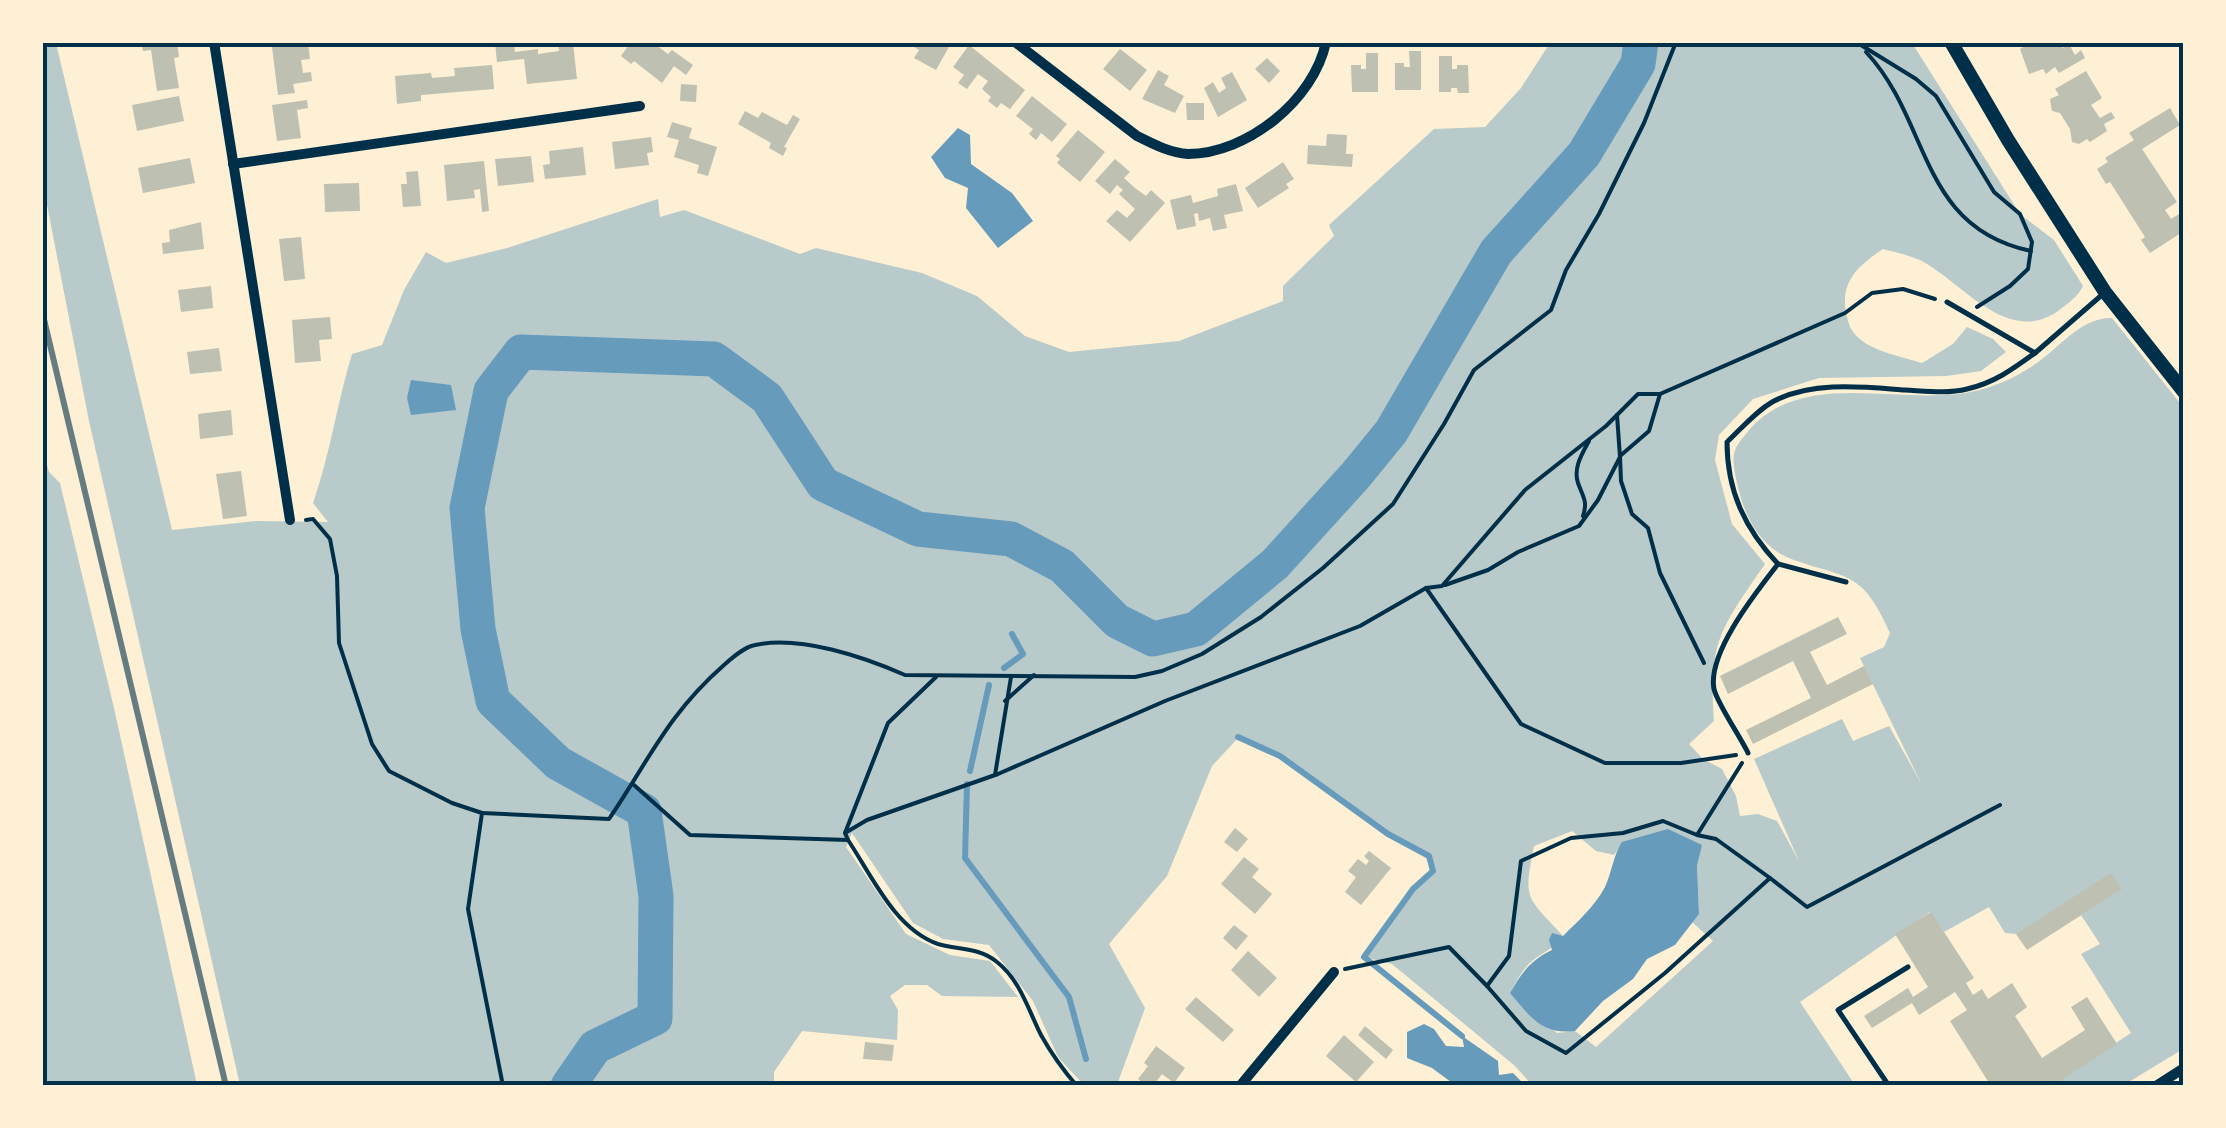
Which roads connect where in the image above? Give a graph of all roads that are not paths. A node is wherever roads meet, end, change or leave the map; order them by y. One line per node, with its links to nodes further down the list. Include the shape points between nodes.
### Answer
1 (214, 42): 6 (street)
2 (1015, 42): 3 (street, via 1136,136 1185,154 1211,152 1261,131 1312,76)
3 (1326, 42)
4 (1950, 42): 7 (main road)
5 (640, 106): 6 (street)
6 (233, 164): 11 (street)
7 (2106, 292): 9 (lane); 10 (main road)
8 (1947, 302): 9 (lane)
9 (2035, 353): 12 (lane, via 1998,379 1964,390 1850,386 1798,392 1755,415 1728,442 1727,466 1739,512)
10 (2184, 392)
11 (290, 520)
12 (1778, 564): 13 (lane); 14 (lane, via 1730,630 1718,662 1714,689)
13 (1846, 582)
14 (1748, 753)
15 (1908, 966): 19 (lane, via 1838,1010)
16 (1334, 972): 18 (street)
17 (2184, 1068): 20 (street)
18 (1240, 1086)
19 (1888, 1086)
20 (2156, 1086)

